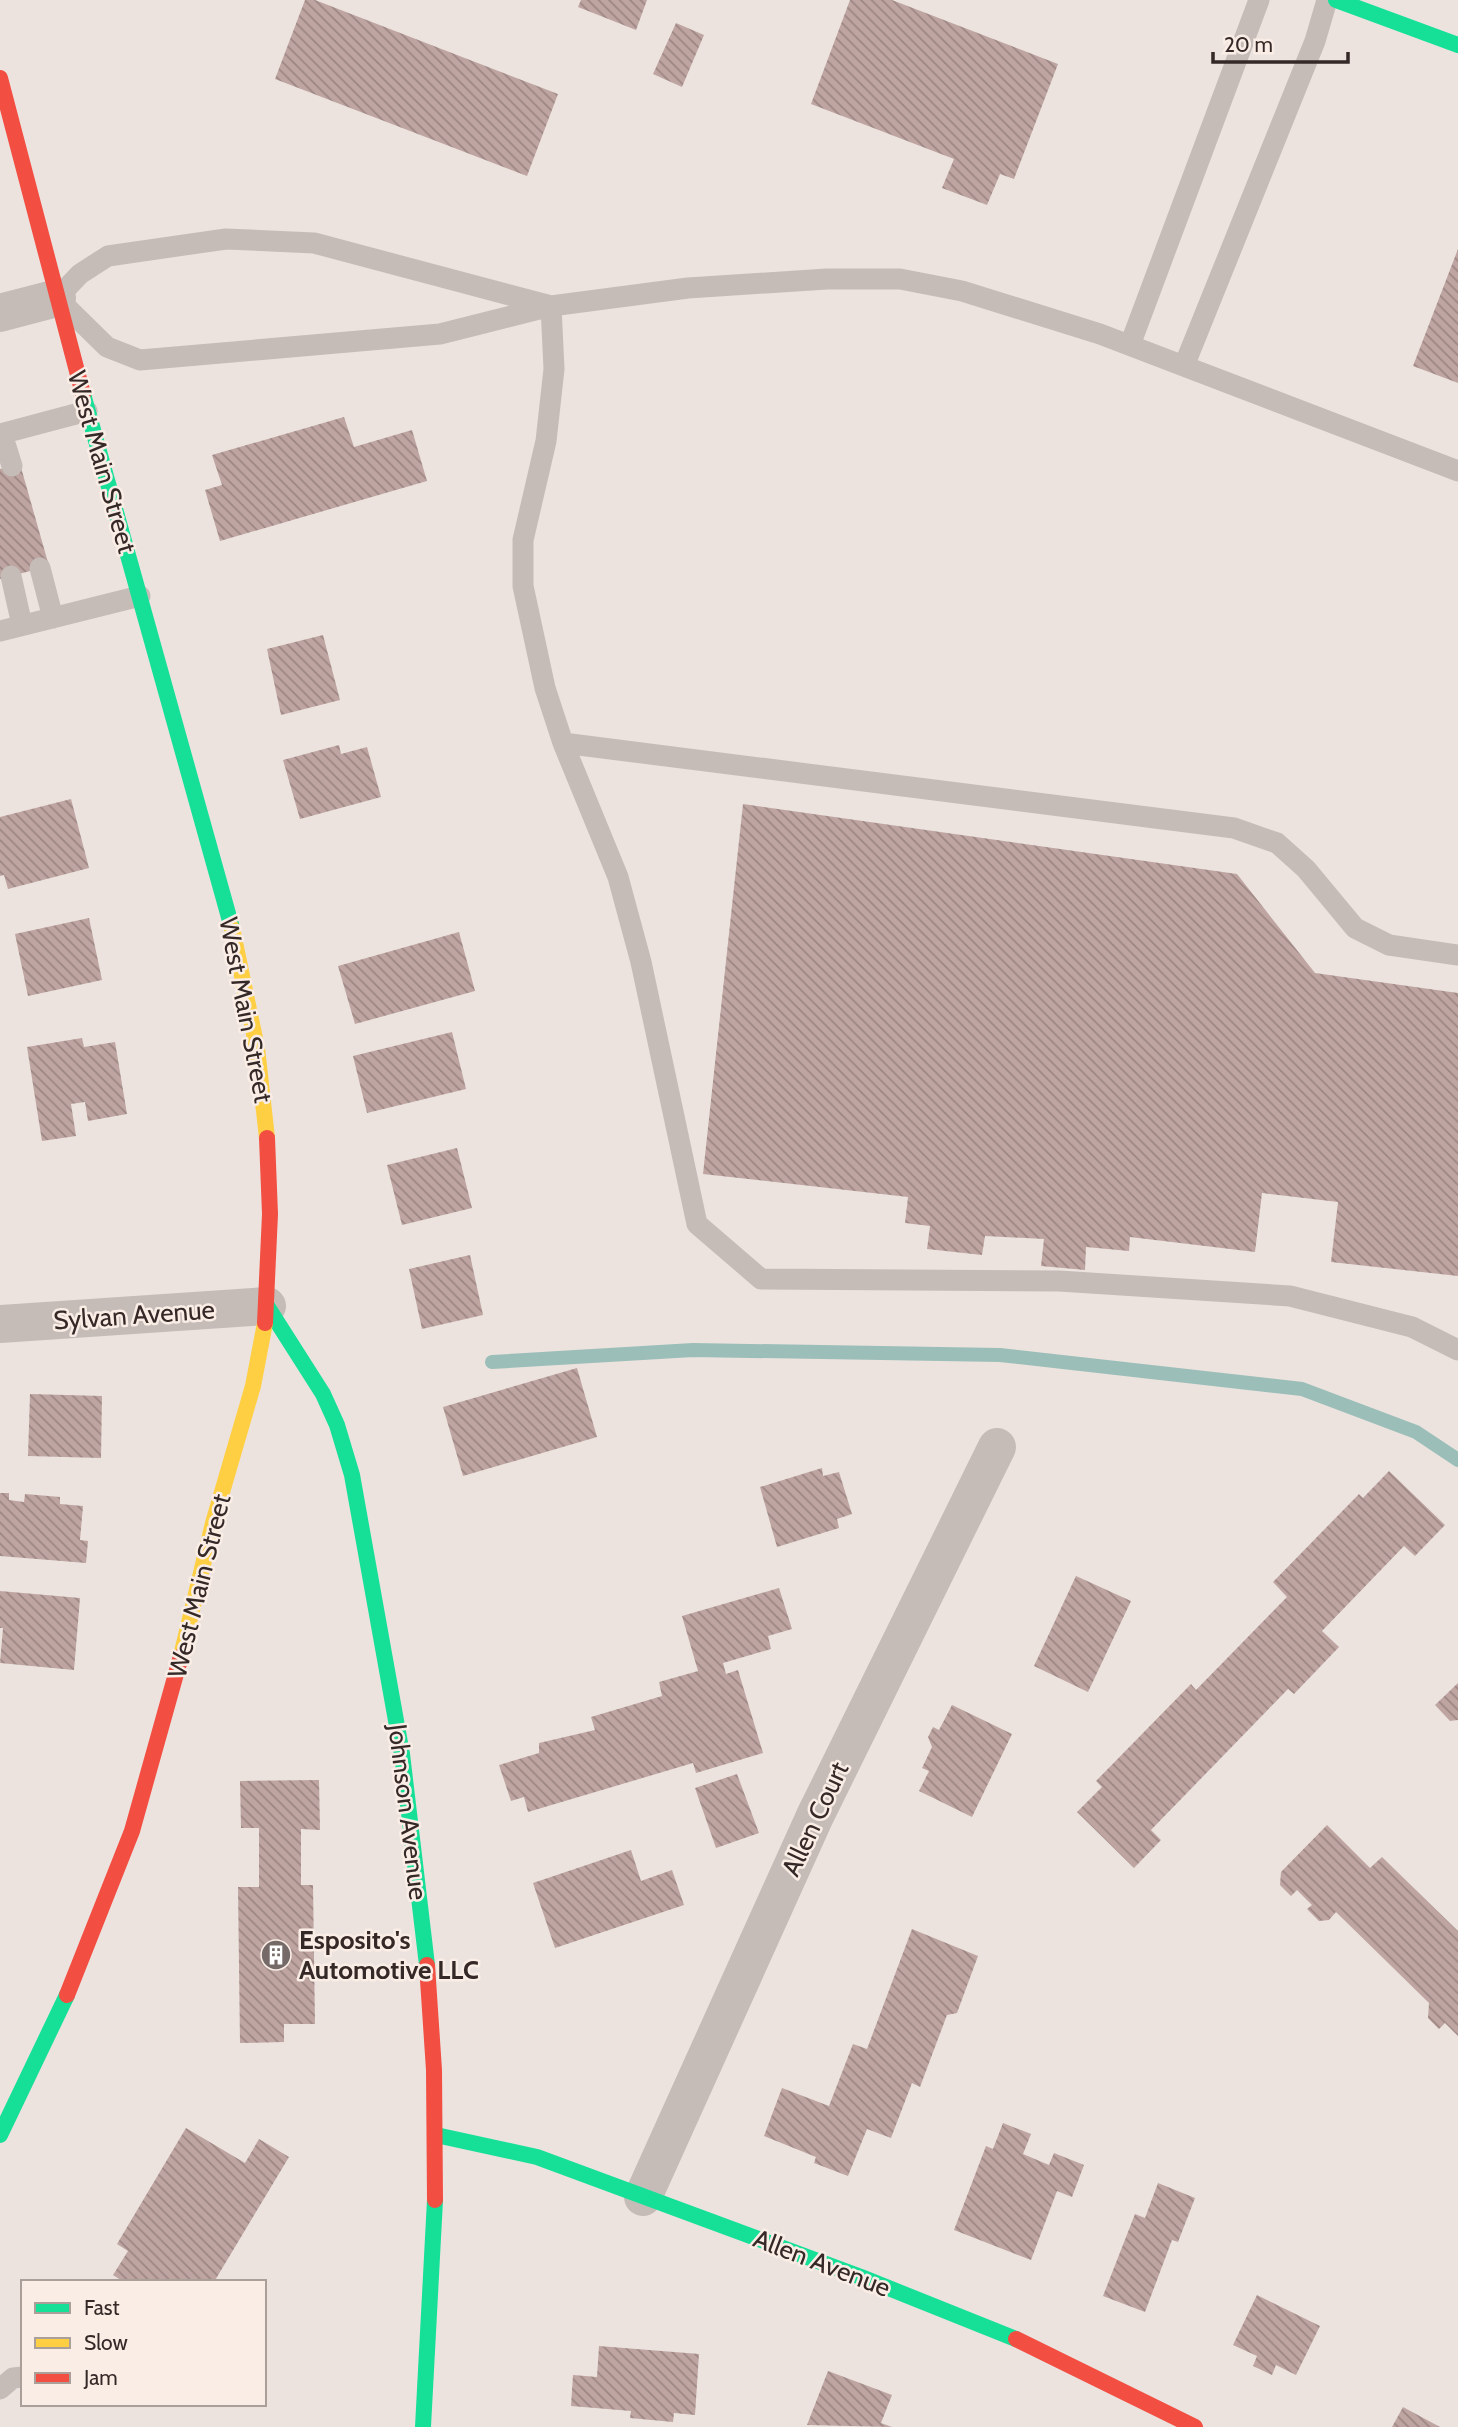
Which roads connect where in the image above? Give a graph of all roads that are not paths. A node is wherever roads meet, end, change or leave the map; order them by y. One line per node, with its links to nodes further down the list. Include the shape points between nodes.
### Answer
1 (1259, 0): 10 (lane)
2 (1327, 0): 11 (lane, via 1315,41)
3 (1336, 0): 4 (main road)
4 (1385, 9): 5 (main road)
5 (1458, 45)
6 (0, 78): 7 (main road, West Main Street)
7 (57, 298): 8 (lane, via 79,274 108,256 226,239 314,243); 8 (lane, via 107,347 139,360 440,334); 9 (street); 12 (main road, West Main Street)
8 (551, 306): 10 (lane, via 688,288 900,279 962,291); 22 (lane, via 553,381 546,442 523,540 523,586 545,688)
9 (0, 313)
10 (1130, 345): 11 (lane)
11 (1184, 366): 15 (lane)
12 (87, 411): 13 (lane); 18 (main road, West Main Street)
13 (1, 434): 14 (lane)
14 (12, 466)
15 (1458, 471)
16 (40, 568): 19 (lane)
17 (11, 576): 20 (lane)
18 (140, 596): 19 (lane); 24 (main road, West Main Street, via 241,961 260,1054 270,1142)
19 (53, 618): 20 (lane)
20 (22, 625): 21 (lane)
21 (0, 631)
22 (563, 743): 23 (lane, via 1234,828 1277,842 1355,928 1389,945); 26 (lane, via 618,877 644,975 697,1224 761,1279 1059,1281 1290,1296 1412,1327)
23 (1458, 955)
24 (267, 1306): 25 (street, Sylvan Avenue); 28 (main road, West Main Street, via 251,1393 132,1832); 31 (main road, Johnson Avenue, via 311,1373 337,1424 366,1548 401,1746 432,2031)
25 (0, 1324)
26 (1458, 1350)
27 (997, 1447): 32 (street, Allen Court, via 815,1816)
28 (34, 2067): 29 (street); 30 (main road, West Main Street)
29 (0, 2084)
30 (0, 2135)
31 (436, 2135): 32 (main road, Allen Avenue, via 537,2157); 35 (main road, Johnson Avenue, via 433,2285)
32 (643, 2197): 36 (main road, Allen Avenue, via 1012,2337)
33 (21, 2377): 34 (lane)
34 (0, 2389)
35 (423, 2427)
36 (1195, 2427)

